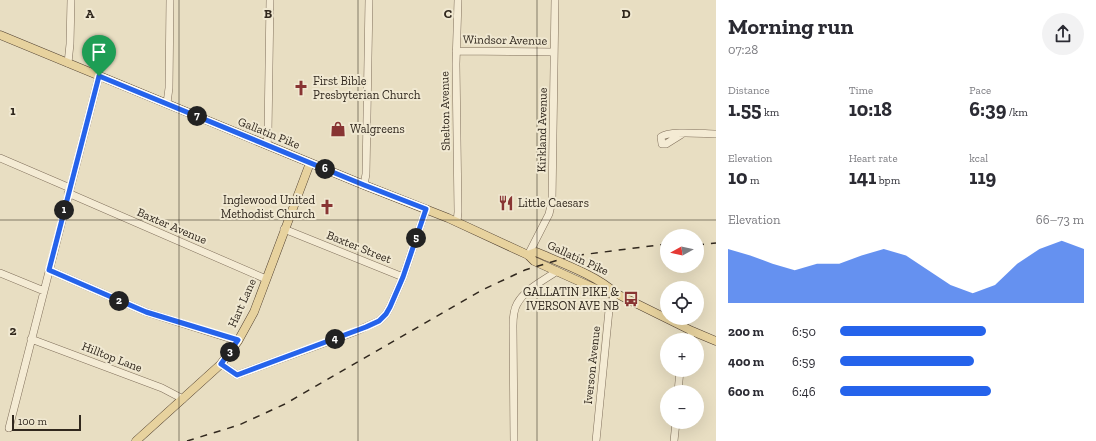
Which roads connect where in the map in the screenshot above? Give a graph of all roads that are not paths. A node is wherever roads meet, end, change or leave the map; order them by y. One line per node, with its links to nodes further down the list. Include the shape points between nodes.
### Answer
1 (71, 0): 10 (street)
2 (170, 0): 12 (street)
3 (270, 0): 15 (street)
4 (369, 0): 18 (street)
5 (458, 0): 8 (street, Shelton Avenue)
6 (555, 0): 9 (street, Kirkland Avenue)
7 (0, 35): 10 (main road, Gallatin Pike)
8 (456, 51): 9 (street, Windsor Avenue); 21 (street, Shelton Avenue)
9 (554, 52): 23 (street, Kirkland Avenue, via 552,200 549,214)
10 (68, 63): 11 (main road, Gallatin Pike)
11 (99, 76): 12 (main road, Gallatin Pike); 19 (street)
12 (167, 103): 15 (main road, Gallatin Pike)
13 (682, 134): 14 (street)
14 (716, 134)
15 (267, 146): 17 (main road, Gallatin Pike)
16 (0, 158): 19 (street, Baxter Avenue)
17 (310, 163): 18 (main road, Gallatin Pike); 22 (main road, Hart Lane)
18 (364, 185): 20 (main road, Gallatin Pike)
19 (69, 190): 24 (street); 28 (street, Baxter Avenue)
20 (426, 209): 21 (main road, Gallatin Pike); 27 (street)
21 (457, 222): 23 (main road, Gallatin Pike)
22 (284, 229): 27 (street, Baxter Street); 28 (main road, Hart Lane)
23 (528, 255): 25 (main road, Gallatin Pike, via 534,261); 30 (main road, Gallatin Pike, via 536,252 562,263 607,285)
24 (49, 270): 29 (street); 33 (street, via 146,312)
25 (557, 271): 30 (main road, Gallatin Pike, via 605,293); 40 (street, via 530,289 517,304 514,314)
26 (0, 273): 29 (street)
27 (403, 277): 35 (street, via 386,314 379,321 237,375)
28 (266, 279): 33 (main road, Hart Lane, via 254,312)
29 (44, 291): 32 (street)
30 (615, 293): 31 (main road, Gallatin Pike); 41 (street, Iverson Avenue, via 609,310)
31 (692, 331): 34 (main road, Gallatin Pike)
32 (31, 339): 36 (street, Hilltop Lane, via 162,388); 37 (street)
33 (238, 340): 35 (main road, Hart Lane)
34 (716, 341)
35 (221, 364): 36 (main road, Hart Lane)
36 (183, 399): 39 (main road, Hart Lane)
37 (9, 428)
38 (675, 429): 42 (street)
39 (136, 441)
40 (514, 441)
41 (596, 441)
42 (674, 441)

